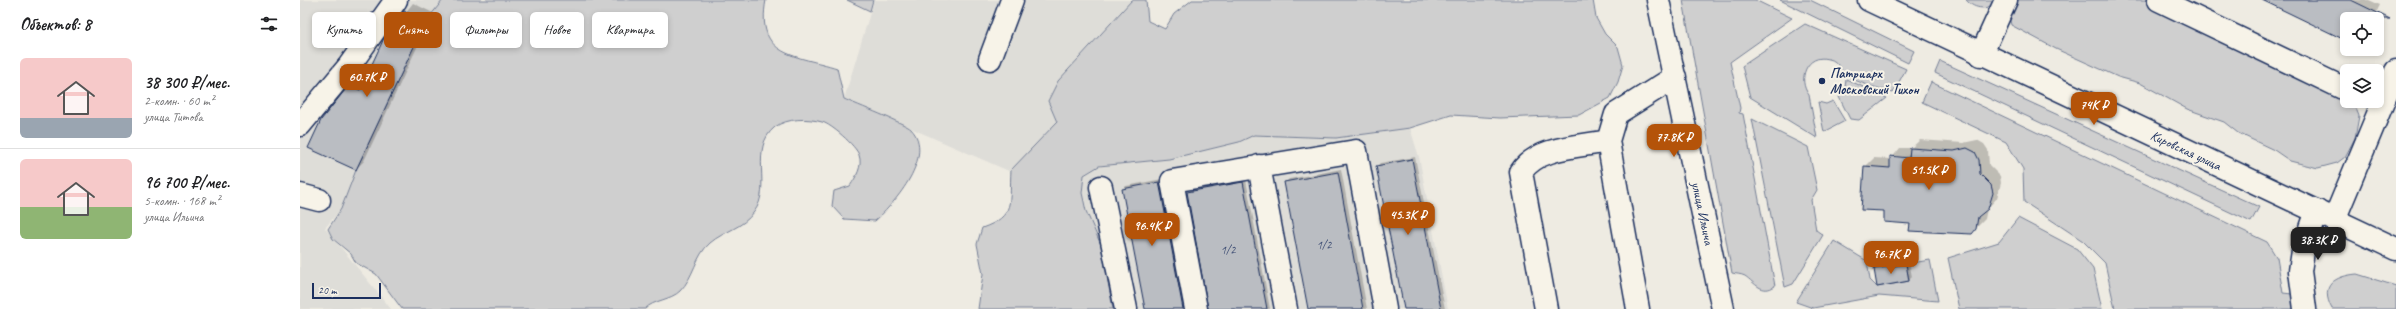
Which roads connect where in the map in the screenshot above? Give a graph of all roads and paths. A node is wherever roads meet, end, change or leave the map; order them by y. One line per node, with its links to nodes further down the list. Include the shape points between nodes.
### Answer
1 (396, 0): 14 (street, via 349,66)
2 (1012, 0): 8 (street)
3 (1658, 0): 10 (street, улица Ильича)
4 (1869, 0): 7 (street, Кировская улица)
5 (2006, 0): 7 (street)
6 (2160, 0): 11 (street)
7 (1981, 55): 18 (street, Кировская улица)
8 (990, 59)
9 (2396, 71): 12 (street)
10 (1674, 77): 15 (street, via 1616,114); 26 (street, улица Ильича)
11 (2340, 87)
12 (2384, 89)
13 (2373, 108): 18 (street)
14 (300, 125)
15 (1608, 141): 24 (street, via 1540,155 1526,164 1521,172); 25 (street)
16 (1259, 166): 21 (street, via 1172,181); 22 (street); 23 (street, via 1356,151)
17 (1100, 187): 20 (street)
18 (2326, 215): 19 (street, Кировская улица); 27 (street, via 2302,251 2300,271)
19 (2396, 249)
20 (1126, 309)
21 (1196, 309)
22 (1286, 309)
23 (1385, 309)
24 (1546, 309)
25 (1638, 309)
26 (1723, 309)
27 (2305, 309)

